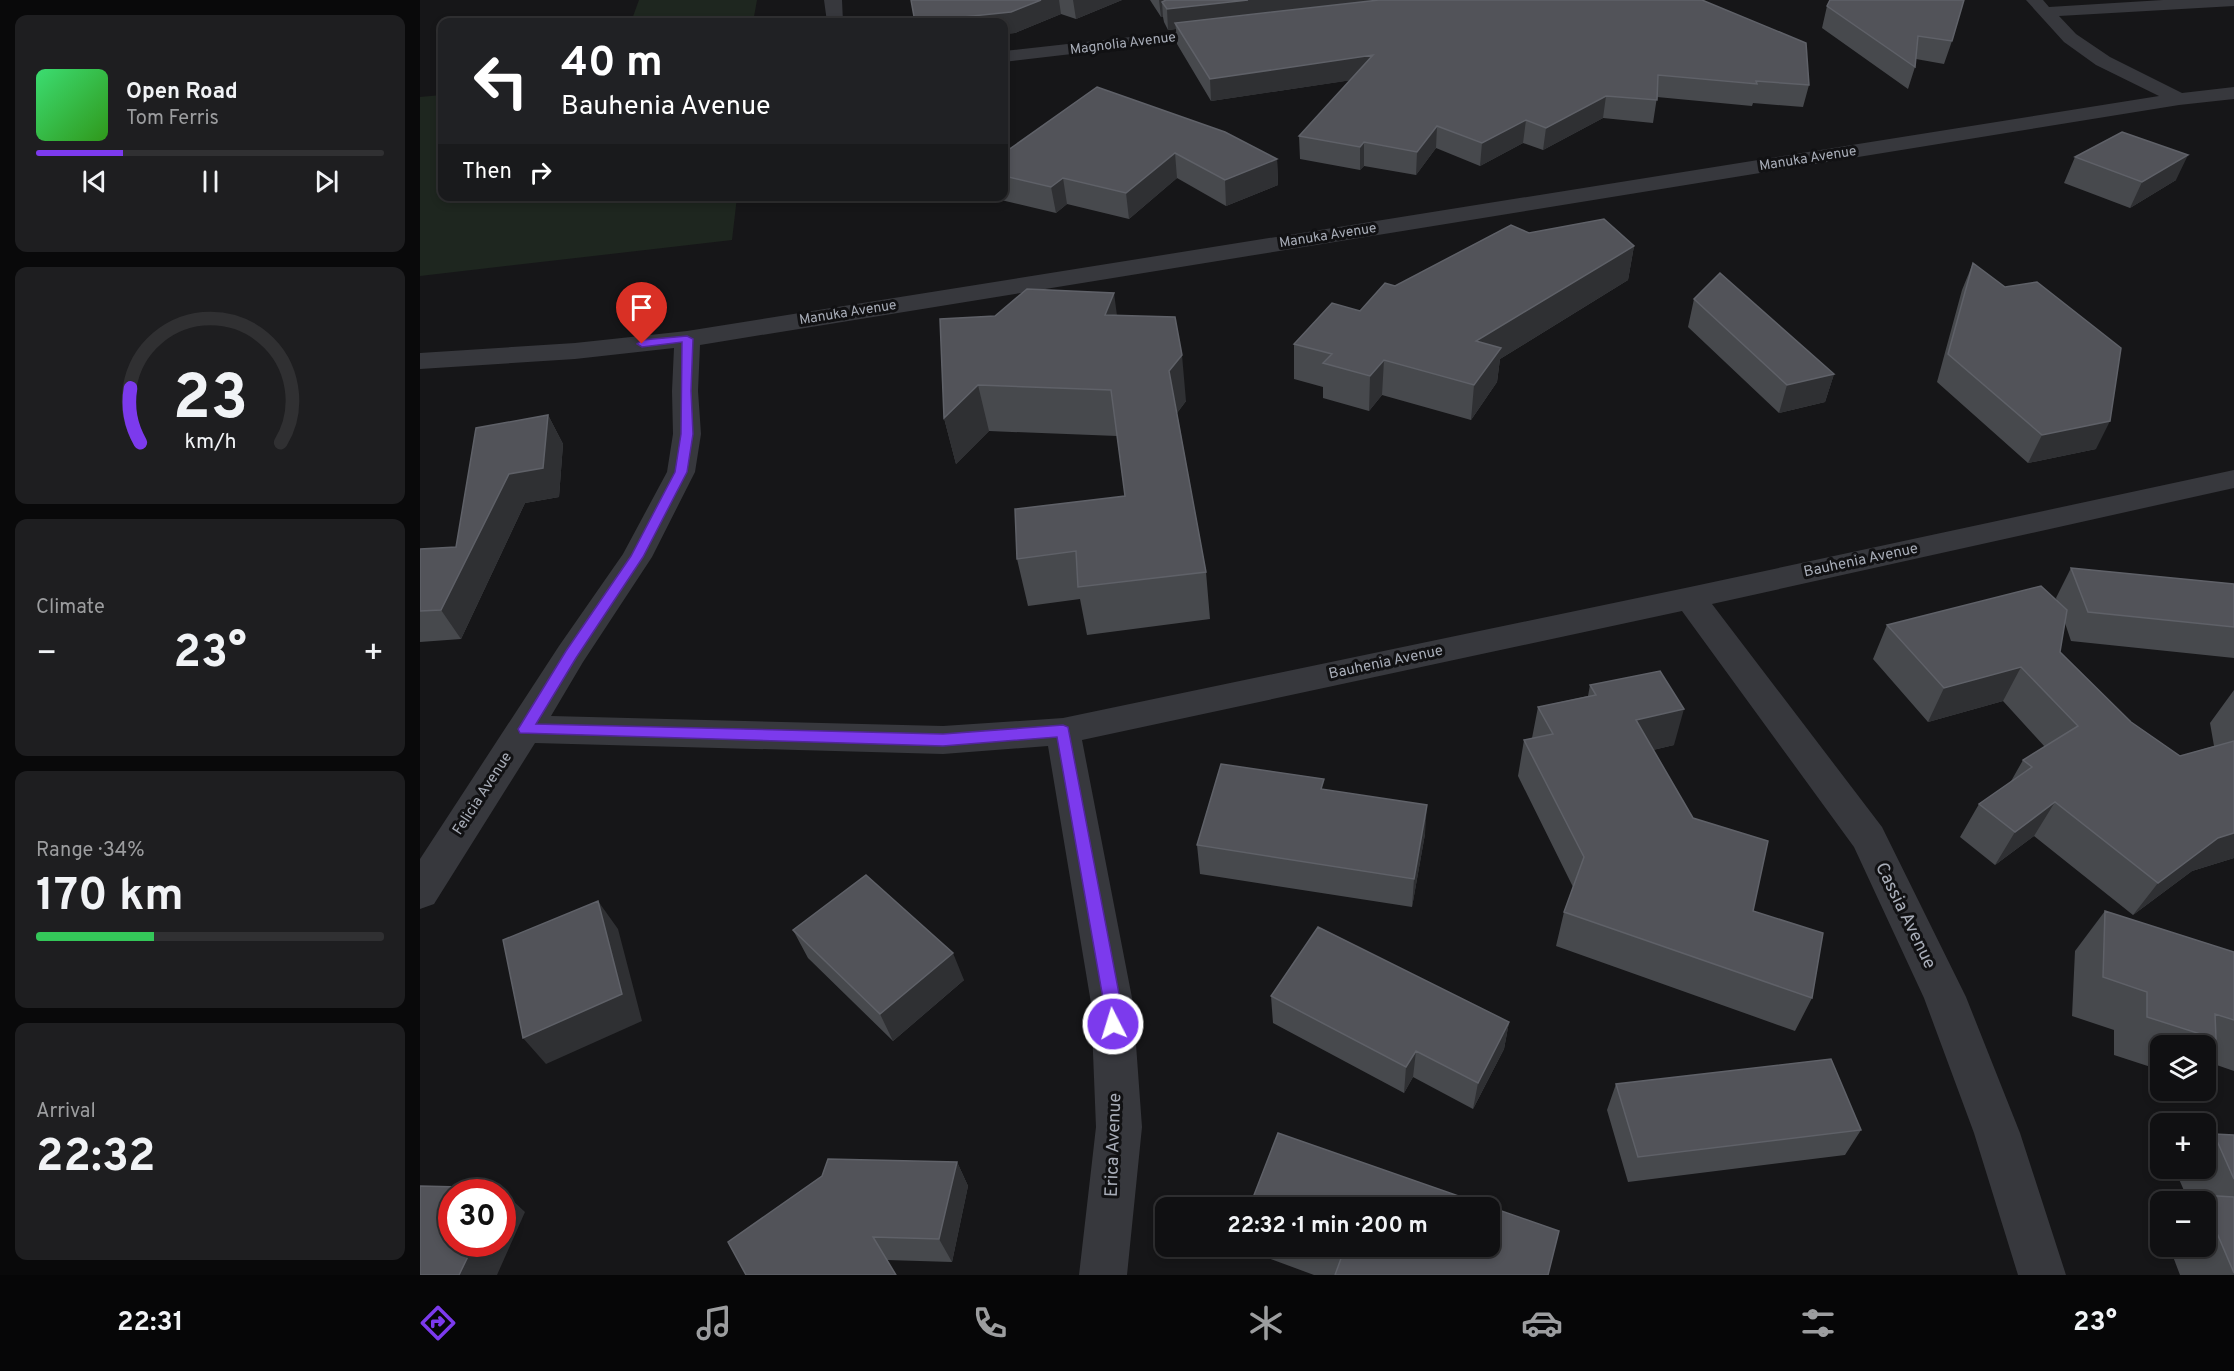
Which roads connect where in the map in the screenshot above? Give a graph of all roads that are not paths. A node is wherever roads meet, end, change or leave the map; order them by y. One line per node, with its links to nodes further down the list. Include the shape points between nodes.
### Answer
1 (834, 0): 4 (street)
2 (2234, 1): 3 (street)
3 (2039, 6): 8 (street, via 2070,38 2103,62)
4 (834, 18)
5 (1240, 30): 6 (street, Magnolia Avenue)
6 (1008, 57)
7 (2234, 93): 8 (street, Manuka Avenue)
8 (2179, 99): 9 (street, Manuka Avenue)
9 (687, 339): 10 (street, Manuka Avenue); 13 (street, Felicia Avenue, via 687,434 681,472 637,557)
10 (420, 361)
11 (2227, 488): 12 (street, Bauhenia Avenue)
12 (1690, 598): 14 (street, Bauhenia Avenue); 17 (street, Cassia Avenue, via 1869,838 1945,997 1997,1133)
13 (525, 729): 14 (street, Bauhenia Avenue, via 943,740); 15 (street, Felicia Avenue)
14 (1063, 731): 16 (street, Erica Avenue, via 1112,1004 1119,1127)
15 (420, 892)
16 (1103, 1275)
17 (2042, 1275)

